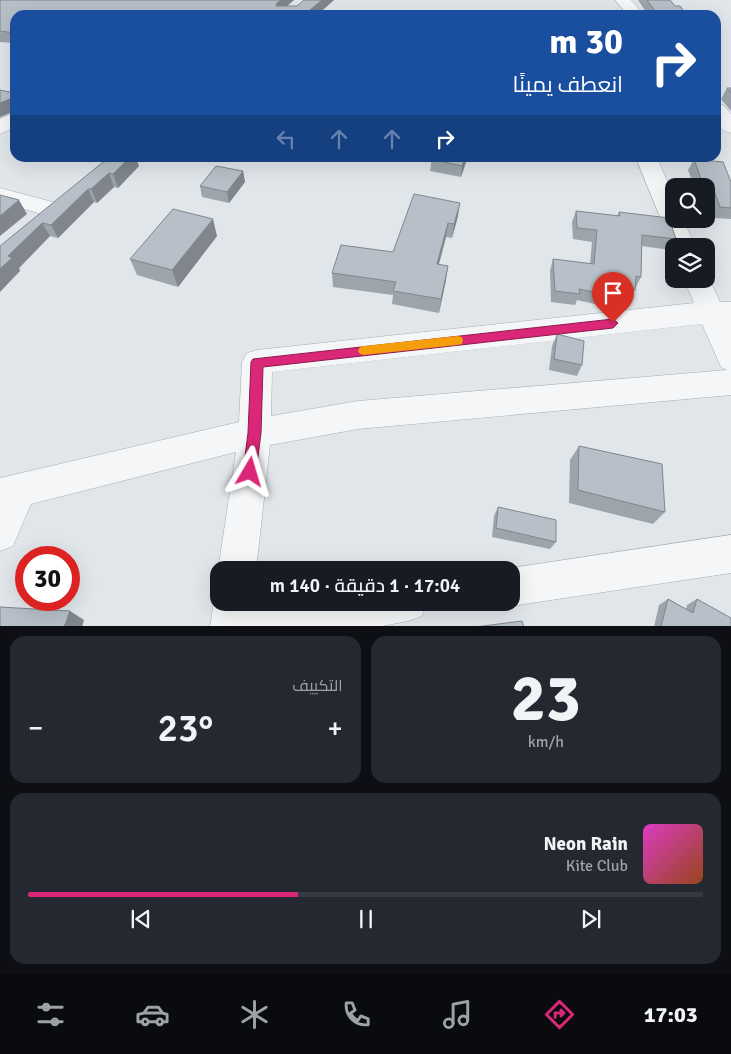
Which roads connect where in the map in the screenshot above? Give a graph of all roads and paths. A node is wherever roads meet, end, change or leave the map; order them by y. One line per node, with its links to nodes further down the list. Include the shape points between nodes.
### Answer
1 (623, 0): 2 (street)
2 (632, 10)
3 (721, 115): 4 (street)
4 (731, 127)
5 (648, 162): 8 (street)
6 (0, 195): 7 (street, via 59,203)
7 (30, 227)
8 (680, 238)
9 (704, 288): 10 (street)
10 (721, 312): 11 (street); 13 (street, via 257,362)
11 (731, 360)
12 (731, 382): 13 (street, via 358,415)
13 (254, 433): 14 (street); 17 (street)
14 (9, 493): 15 (street)
15 (0, 533)
16 (731, 554): 18 (street)
17 (238, 561)
18 (520, 586)
19 (232, 611): 21 (street)
20 (349, 611): 22 (street)
21 (230, 626)
22 (250, 626)

